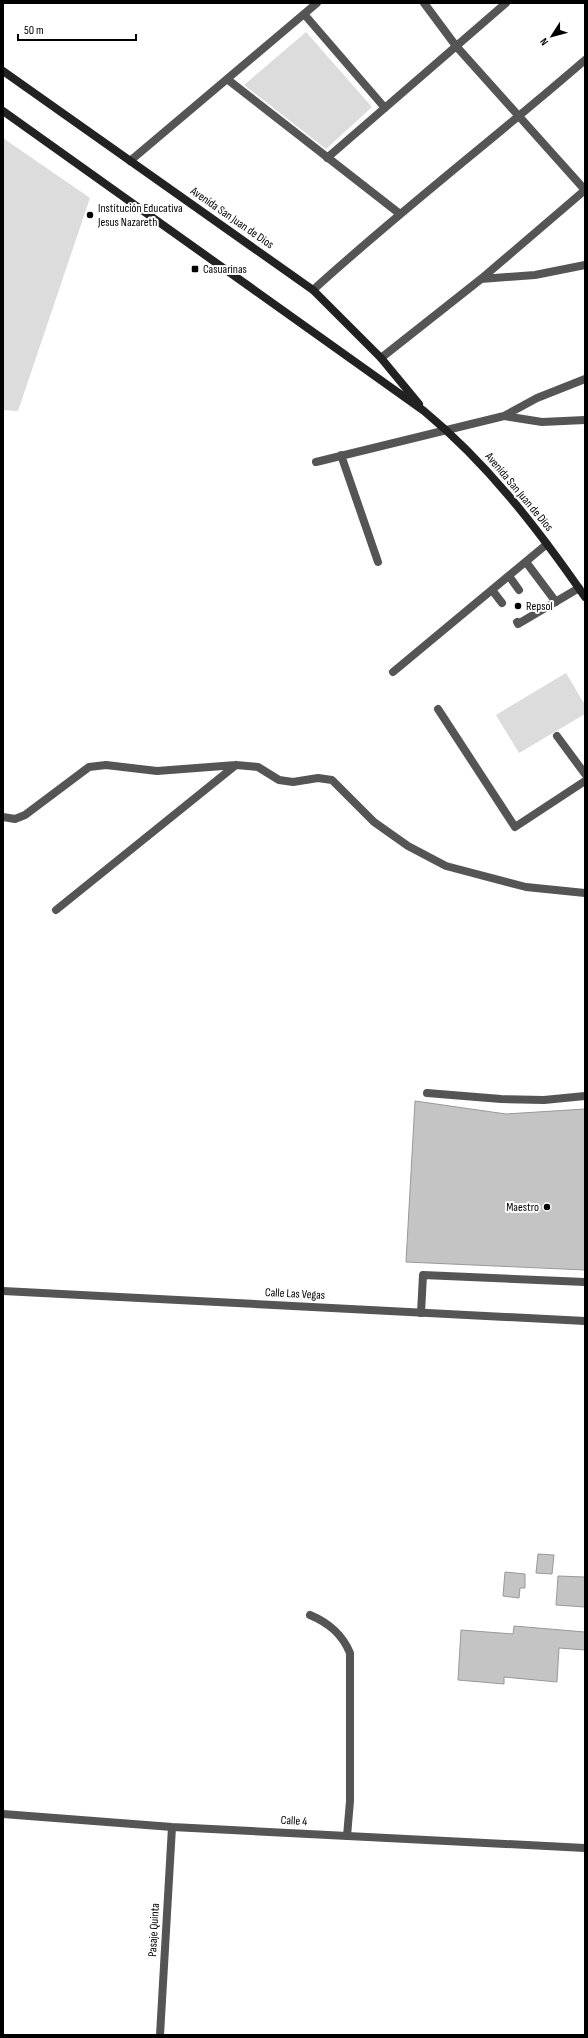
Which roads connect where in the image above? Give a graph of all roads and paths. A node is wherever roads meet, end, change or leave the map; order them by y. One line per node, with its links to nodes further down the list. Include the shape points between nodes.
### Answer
1 (317, 3): 4 (street)
2 (424, 3): 5 (street)
3 (506, 3): 5 (street)
4 (304, 14): 8 (street); 9 (street)
5 (456, 46): 9 (street); 11 (street)
6 (585, 60): 11 (street)
7 (3, 71): 13 (main road, Avenida San Juan de Dios)
8 (227, 79): 12 (street); 13 (street)
9 (385, 108): 12 (street)
10 (3, 111): 20 (main road, Avenida San Juan de Dios)
11 (519, 117): 14 (street); 16 (street, via 585,190)
12 (327, 158): 14 (street)
13 (130, 162): 17 (main road, Avenida San Juan de Dios)
14 (400, 214): 17 (street)
15 (585, 265): 16 (street, via 535,275)
16 (481, 279): 18 (street)
17 (313, 290): 18 (main road, Avenida San Juan de Dios)
18 (381, 358): 20 (main road, Avenida San Juan de Dios)
19 (585, 379): 21 (street, via 537,398)
20 (424, 411): 23 (main road, Avenida San Juan de Dios)
21 (504, 416): 22 (street, via 542,422); 23 (street)
22 (585, 420)
23 (447, 430): 24 (street); 26 (main road, Avenida San Juan de Dios, via 506,492)
24 (341, 456): 25 (street); 27 (street)
25 (316, 462)
26 (547, 544): 28 (street); 30 (main road, Avenida San Juan de Dios)
27 (378, 562)
28 (526, 562): 29 (street); 34 (street)
29 (509, 576): 31 (street); 32 (street)
30 (579, 588): 33 (main road, Avenida San Juan de Dios); 34 (street)
31 (492, 590): 35 (street); 37 (street)
32 (519, 590)
33 (585, 597)
34 (556, 602): 36 (street, via 535,611 518,624)
35 (502, 603)
36 (517, 622)
37 (393, 672)
38 (438, 709): 42 (street, via 515,827)
39 (557, 736): 41 (street)
40 (236, 765): 43 (street, via 157,771 106,765 89,767 25,815 15,819); 44 (street, via 258,767 279,780 332,780 374,822 408,846 446,866 526,887); 45 (street)
41 (585, 774)
42 (585, 781)
43 (3, 817)
44 (585, 893)
45 (56, 910)
46 (427, 1093): 47 (street, via 544,1100)
47 (585, 1096)
48 (585, 1282): 50 (street, via 423,1275)
49 (3, 1290): 50 (street, Calle Las Vegas)
50 (421, 1313): 51 (street, Calle Las Vegas)
51 (585, 1321)
52 (310, 1615): 55 (street, via 334,1628 350,1653 350,1801)
53 (3, 1814): 54 (street, Calle 4)
54 (172, 1827): 55 (street, Calle 4); 57 (street, Pasaje Quinta)
55 (347, 1836): 56 (street, Calle 4)
56 (585, 1848)
57 (160, 2035)

